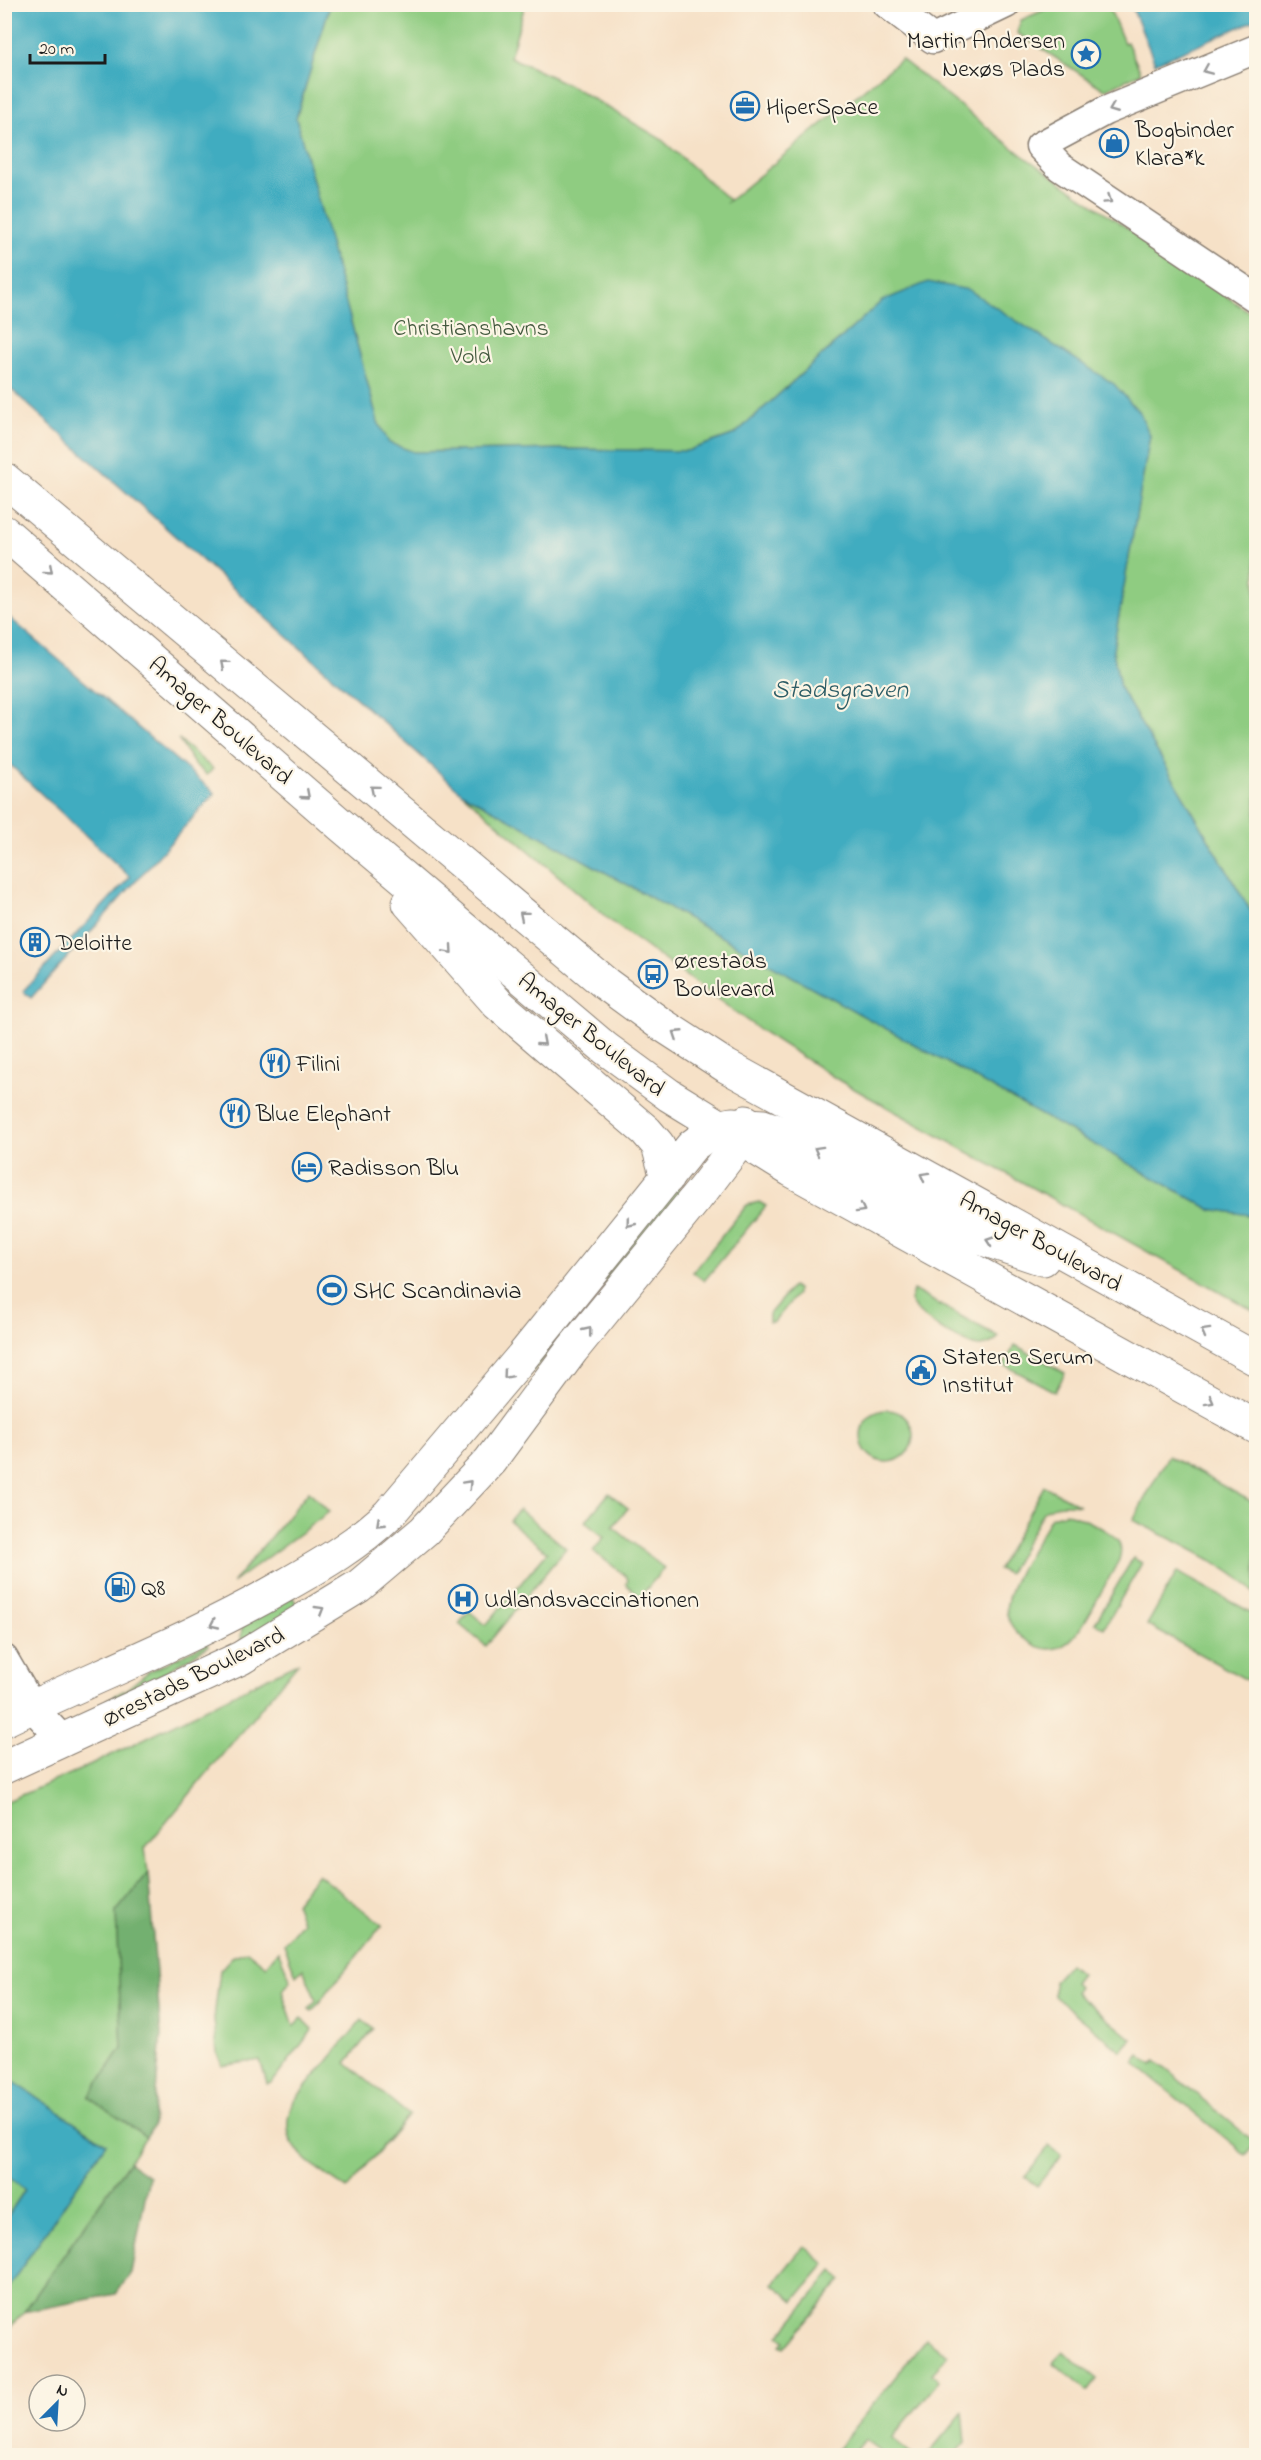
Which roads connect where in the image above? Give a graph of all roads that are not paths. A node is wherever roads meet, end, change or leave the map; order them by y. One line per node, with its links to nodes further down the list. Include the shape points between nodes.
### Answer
1 (887, 4): 2 (street, via 933,39)
2 (1006, 4)
3 (1257, 49): 4 (street, one-way to 4, via 1106,111 1040,146 1060,167)
4 (1257, 298)
5 (4, 479): 8 (street, Amager Boulevard, one-way to 5, via 598,978)
6 (4, 532): 7 (street, Amager Boulevard, one-way to 7)
7 (342, 826): 9 (street, Amager Boulevard, via 605,1048 669,1095); 10 (street, one-way to 10, via 498,1004 646,1131 658,1145)
8 (726, 1066): 9 (street, via 745,1104); 11 (street, Amager Boulevard, one-way to 8)
9 (735, 1131): 10 (street, Ørestads Boulevard, via 692,1146); 11 (street, one-way to 9, via 974,1236 792,1137 763,1126); 12 (street, Amager Boulevard, one-way to 12); 18 (street, Ørestads Boulevard, one-way to 9, via 241,1658 359,1586 424,1531 489,1461)
10 (667, 1178): 17 (street, Ørestads Boulevard, one-way to 17, via 515,1366 375,1528 330,1560 230,1617)
11 (1125, 1287): 13 (street, Amager Boulevard, one-way to 11)
12 (1029, 1303): 14 (street, via 1146,1341); 15 (street, Amager Boulevard, one-way to 15)
13 (1257, 1359)
14 (1257, 1401)
15 (1257, 1427)
16 (4, 1659): 17 (street)
17 (18, 1713): 18 (street)
18 (62, 1739): 19 (street, Ørestads Boulevard)
19 (4, 1767)

